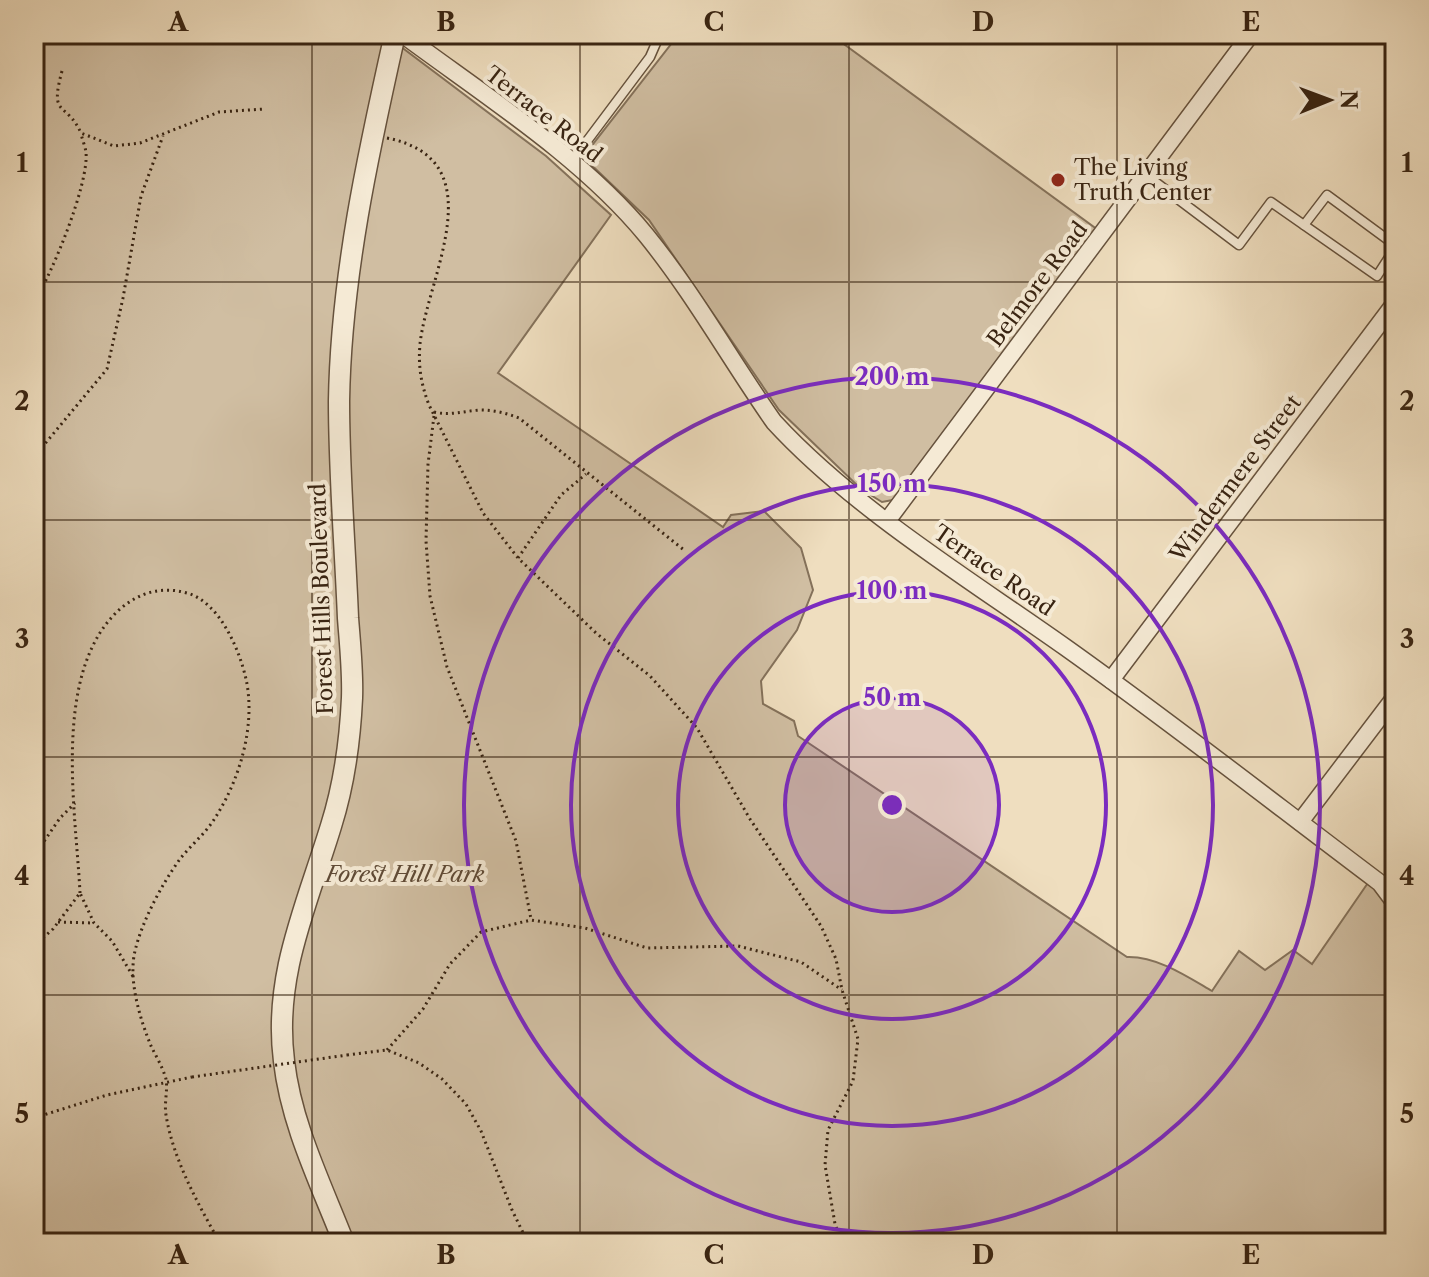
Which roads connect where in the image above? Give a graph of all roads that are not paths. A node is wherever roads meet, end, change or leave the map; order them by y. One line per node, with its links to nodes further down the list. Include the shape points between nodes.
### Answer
1 (395, 34): 15 (street, Forest Hills Boulevard, via 372,135 344,320 339,398 352,695 347,760 332,825 300,915 283,996 284,1060 291,1098)
2 (402, 34): 5 (street, Terrace Road)
3 (660, 34): 5 (lane, via 650,57)
4 (1251, 34): 6 (street, Belmore Road)
5 (572, 161): 10 (street, Terrace Road, via 645,234 774,422)
6 (1146, 175): 7 (lane, via 1239,245 1271,202); 10 (street, Belmore Road)
7 (1304, 225): 8 (lane, via 1377,276); 8 (lane, via 1327,195)
8 (1395, 247)
9 (1395, 303): 11 (street, Windermere Street)
10 (887, 521): 11 (street, Terrace Road)
11 (1111, 680): 13 (street, Terrace Road)
12 (1395, 697): 13 (street)
13 (1300, 822): 14 (street, Terrace Road, via 1380,883)
14 (1395, 903)
15 (344, 1243)

